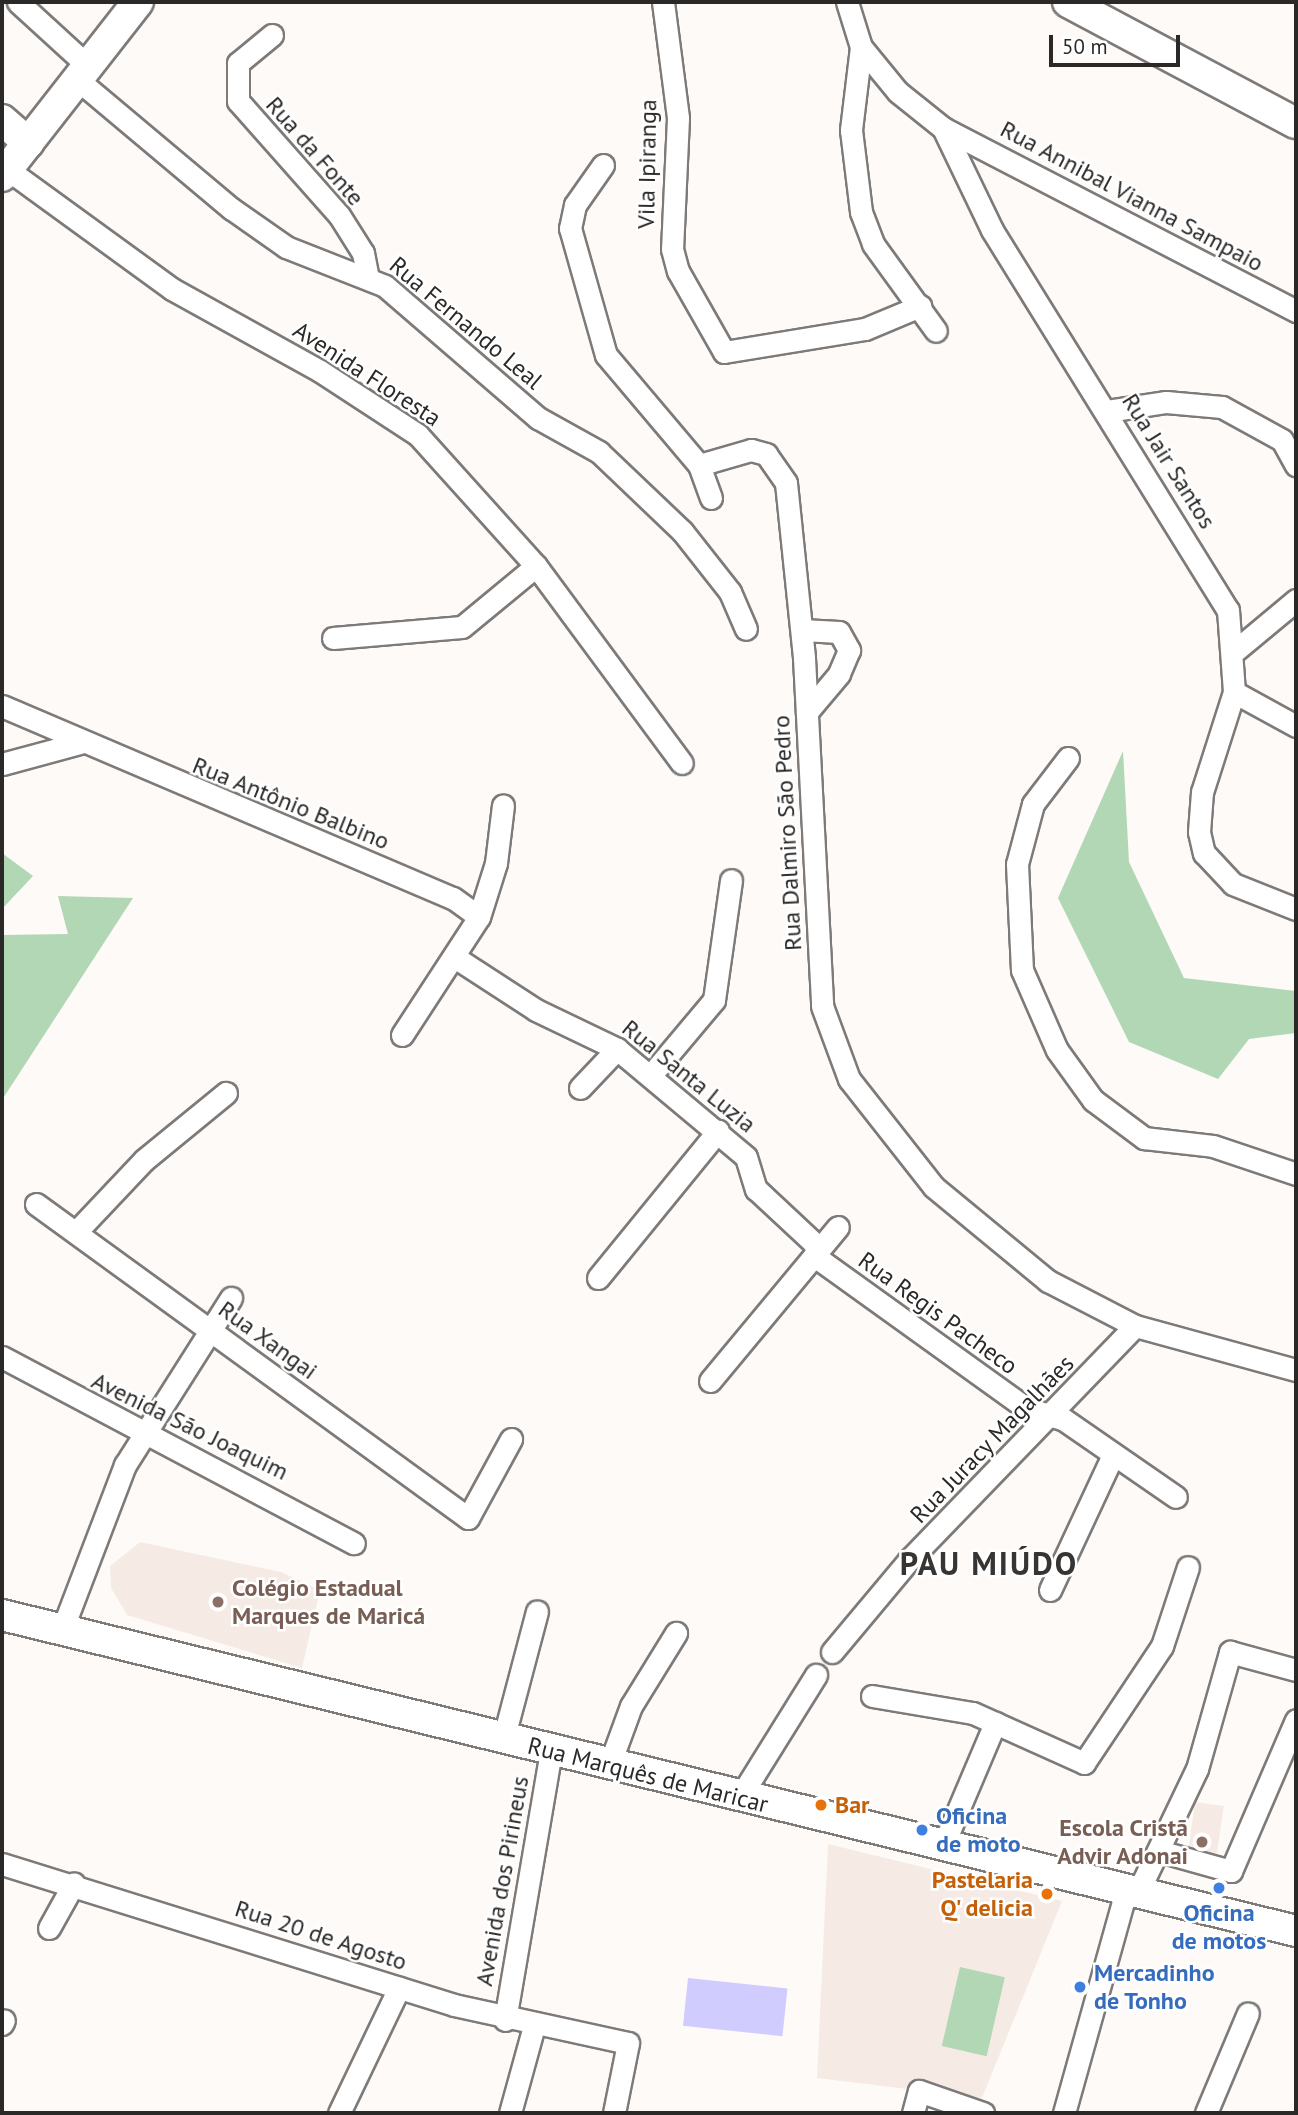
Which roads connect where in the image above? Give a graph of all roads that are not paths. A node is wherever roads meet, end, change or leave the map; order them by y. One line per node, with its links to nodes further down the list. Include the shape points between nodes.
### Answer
1 (18, 2): 8 (street, Rua Fernando Leal)
2 (138, 2): 8 (main road)
3 (663, 2): 16 (street, Vila Ipiranga, via 678,118 673,249 703,318 729,353 865,329)
4 (847, 2): 7 (street)
5 (1068, 2): 10 (main road)
6 (272, 35): 15 (street, Rua da Fonte, via 238,63 238,101 339,215 363,253)
7 (861, 47): 11 (street, Rua Jair Santos, via 898,92); 16 (street, via 851,130 861,212 873,244)
8 (83, 73): 12 (main road); 15 (street, Rua Fernando Leal, via 160,152 286,247)
9 (2, 120): 12 (main road)
10 (1296, 123)
11 (943, 128): 17 (street, Rua Annibal Vianna Sampaio); 19 (street, Rua Jair Santos, via 992,230)
12 (28, 143): 14 (main road)
13 (603, 165): 20 (street, via 575,205 570,228 600,340 615,370)
14 (5, 173): 23 (street, Avenida Floresta, via 173,289 320,371 418,435)
15 (367, 274): 25 (street, Rua Fernando Leal, via 524,407 598,452 665,512 730,592)
16 (920, 306): 18 (street)
17 (1296, 311)
18 (936, 331)
19 (1107, 411): 21 (street, via 1166,402 1222,407 1282,440); 28 (street, Rua Jair Santos, via 1218,591)
20 (699, 465): 22 (street); 26 (street, Rua Dalmiro São Pedro, via 751,450 776,460 786,483)
21 (1296, 465)
22 (711, 498)
23 (536, 566): 27 (street, via 462,627); 35 (street, Avenida Floresta)
24 (1296, 600): 28 (street)
25 (746, 629)
26 (802, 630): 31 (street, Rua Dalmiro São Pedro); 31 (street, via 839,632 849,650 839,674)
27 (333, 638)
28 (1236, 650): 29 (street, Rua Jair Santos)
29 (1234, 692): 32 (street); 39 (street, Rua Jair Santos, via 1202,792 1204,853 1233,884)
30 (2, 706): 33 (street, Rua Antônio Balbino)
31 (807, 712): 55 (street, Rua Dalmiro São Pedro, via 822,1006 849,1079 898,1148 1000,1248 1048,1281)
32 (1296, 726)
33 (80, 743): 36 (street); 40 (street, Rua Antônio Balbino, via 453,898)
34 (1068, 758): 48 (street, via 1033,804 1017,864 1022,970 1057,1050 1093,1100 1144,1138 1213,1146)
35 (682, 762)
36 (2, 764)
37 (503, 805): 40 (street, via 496,863)
38 (731, 880): 44 (street, via 714,1000)
39 (1296, 909)
40 (479, 917): 41 (street)
41 (456, 958): 42 (street); 43 (street, Rua Santa Luzia, via 536,1010)
42 (402, 1035)
43 (617, 1049): 44 (street, Rua Santa Luzia); 45 (street)
44 (651, 1075): 47 (street, Rua Santa Luzia)
45 (580, 1088)
46 (226, 1093): 51 (street, via 144,1160)
47 (718, 1131): 52 (street, Rua Santa Luzia, via 746,1157 762,1196); 53 (street)
48 (1296, 1174)
49 (36, 1204): 51 (street, Rua Xangai)
50 (838, 1227): 52 (street)
51 (76, 1232): 56 (street, Rua Xangai)
52 (817, 1251): 59 (street); 60 (street, Rua Regis Pacheco, via 820,1260 988,1382 1026,1408)
53 (598, 1278)
54 (231, 1298): 56 (street)
55 (1135, 1326): 58 (street, Rua Dalmiro São Pedro); 60 (street, Rua Juracy Magalhães)
56 (209, 1330): 61 (street); 62 (street, Rua Xangai, via 468,1518)
57 (2, 1357): 61 (street, Avenida São Joaquim)
58 (1296, 1370)
59 (710, 1381)
60 (1051, 1416): 63 (street, Rua Regis Pacheco); 72 (street, Rua Juracy Magalhães, via 909,1560)
61 (141, 1434): 65 (street, Avenida São Joaquim, via 243,1479); 70 (street, via 85,1558)
62 (511, 1439)
63 (1113, 1455): 64 (street, Rua Regis Pacheco); 67 (street)
64 (1176, 1497)
65 (354, 1543)
66 (1188, 1567): 77 (street, via 1162,1646 1084,1763)
67 (1049, 1590)
68 (537, 1611): 78 (street)
69 (2, 1615): 70 (main road, Rua Marquês de Maricar)
70 (62, 1630): 78 (main road, Rua Marquês de Maricar)
71 (676, 1633): 80 (street, via 631,1706)
72 (832, 1652)
73 (1296, 1670): 83 (street, via 1230,1652 1202,1756)
74 (816, 1675): 81 (street)
75 (872, 1696): 77 (street, via 953,1708)
76 (1296, 1720): 83 (street, via 1231,1871)
77 (995, 1723): 82 (street)
78 (503, 1740): 79 (main road, Rua Marquês de Maricar)
79 (551, 1752): 80 (main road, Rua Marquês de Maricar); 91 (street, Avenida dos Pirineus)
80 (609, 1766): 81 (main road, Rua Marquês de Maricar)
81 (740, 1797): 82 (main road, Rua Marquês de Maricar)
82 (942, 1848): 86 (main road, Rua Marquês de Maricar)
83 (1159, 1851): 86 (street)
84 (2, 1864): 85 (street, Rua 20 de Agosto)
85 (74, 1883): 87 (street); 89 (street, Rua 20 de Agosto)
86 (1132, 1893): 88 (main road, Rua Marquês de Maricar); 98 (street)
87 (50, 1928)
88 (1296, 1931)
89 (399, 1988): 91 (street, Rua 20 de Agosto); 93 (street)
90 (1248, 2012): 99 (street)
91 (505, 2020): 92 (street, Rua 20 de Agosto)
92 (534, 2026): 94 (street); 95 (street, Rua 20 de Agosto, via 628,2043)
93 (339, 2113)
94 (510, 2113)
95 (614, 2113)
96 (913, 2113): 97 (street, via 919,2091)
97 (983, 2113)
98 (1064, 2113)
99 (1206, 2113)

